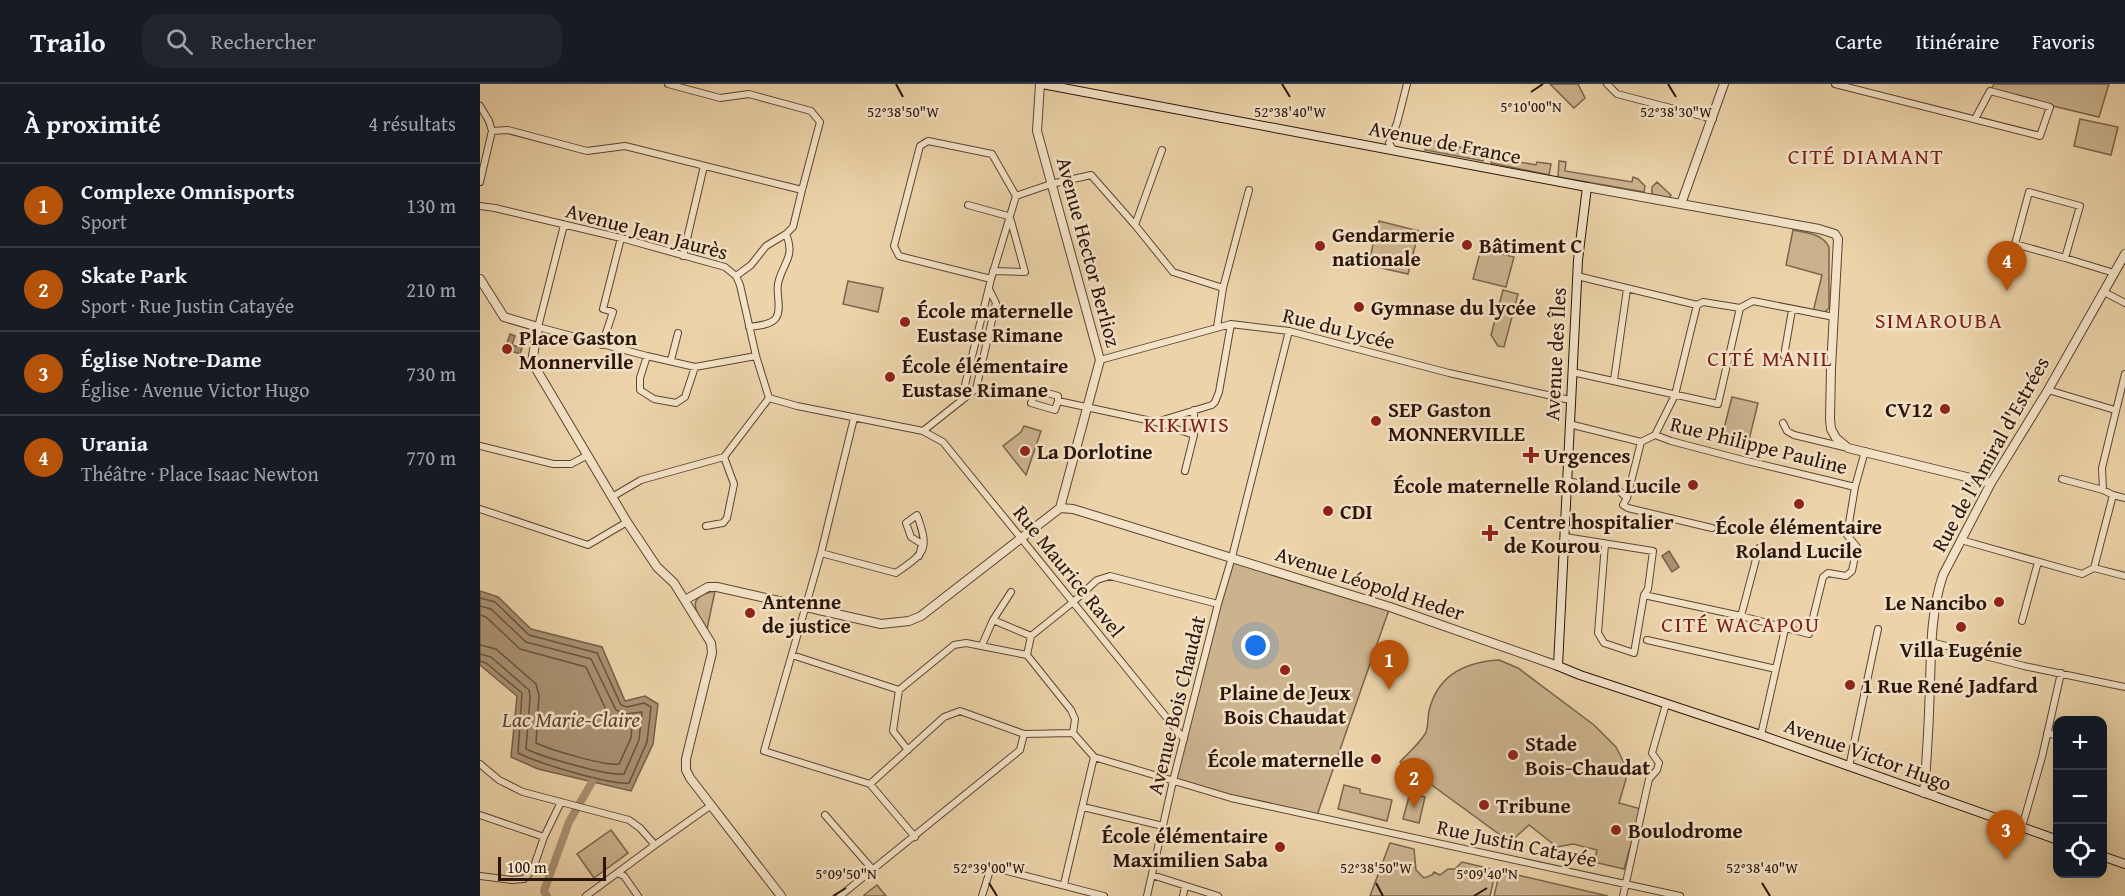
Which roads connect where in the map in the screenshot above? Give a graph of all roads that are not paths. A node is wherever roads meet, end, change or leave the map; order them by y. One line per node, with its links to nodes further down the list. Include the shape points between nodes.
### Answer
1 (668, 84): 19 (street, via 720,98 749,94 811,111 820,122)
2 (1041, 84): 13 (main road, Avenue de France); 17 (street, Avenue Hector Berlioz, via 1037,131)
3 (1407, 84): 13 (street)
4 (1607, 84): 10 (street, via 1617,94)
5 (1724, 84): 10 (street)
6 (1835, 84): 11 (street)
7 (1986, 84): 8 (street)
8 (1990, 91): 11 (street); 11 (street, via 2050,107 2040,136)
9 (480, 106): 12 (street)
10 (1713, 119): 22 (street)
11 (1975, 119)
12 (492, 131): 15 (street, via 508,130 587,151 625,146); 16 (street)
13 (1388, 148): 18 (main road, Avenue de France)
14 (1162, 150): 27 (street)
15 (704, 166): 19 (street); 31 (street)
16 (480, 182)
17 (1052, 184): 21 (street); 27 (street, via 1091,175); 59 (street, Avenue Hector Berlioz)
18 (1587, 187): 22 (street, Avenue de France); 36 (main road, Avenue des Îles)
19 (802, 190): 28 (street, via 793,227)
20 (1249, 190): 39 (street)
21 (1016, 196): 25 (street); 38 (street, via 992,154 928,141 920,146 895,251 898,256)
22 (1681, 204): 47 (street, Avenue de France, via 1835,234 1838,239)
23 (968, 205): 25 (street)
24 (480, 206): 26 (street, Avenue Jean Jaurès)
25 (1008, 216): 33 (street); 33 (street, via 1025,272)
26 (564, 225): 29 (street, Avenue Jean Jaurès); 49 (street)
27 (1135, 225): 39 (street, via 1173,272)
28 (786, 234): 35 (street, via 766,246); 50 (street, via 791,246 778,284 776,318)
29 (621, 238): 31 (street, Avenue Jean Jaurès); 54 (street, via 603,309 612,312)
30 (2125, 254): 34 (street, Rue de l'Amiral d'Estrées)
31 (683, 256): 35 (street, Avenue Jean Jaurès, via 725,267)
32 (2066, 258): 32 (street, via 2015,244 2029,192 2080,207); 34 (street)
33 (993, 271): 38 (street)
34 (2114, 273): 42 (street, Rue de l'Amiral d'Estrées)
35 (736, 276): 50 (street, Avenue Jean Jaurès)
36 (1577, 276): 41 (street); 61 (main road, Avenue des Îles)
37 (480, 279): 49 (street, via 504,317)
38 (991, 279): 40 (street)
39 (1223, 288): 51 (street)
40 (989, 289): 68 (street); 68 (street, via 996,303 976,389)
41 (1627, 289): 44 (street); 63 (street)
42 (2104, 292): 43 (street); 64 (street, Rue de l'Amiral d'Estrées)
43 (2125, 303)
44 (1697, 305): 45 (street, via 1702,302); 65 (street)
45 (1740, 308): 46 (street, via 1753,301); 65 (street, via 1718,404)
46 (1792, 310): 47 (street); 57 (street)
47 (1834, 317): 82 (street, via 1831,429)
48 (1231, 324): 51 (street, Rue du Lycée); 52 (street, Rue du Lycée); 71 (street, via 1215,402)
49 (538, 327): 54 (street); 84 (street, via 532,362)
50 (749, 327): 56 (street, Avenue Jean Jaurès)
51 (1217, 327): 59 (street, Rue du Lycée)
52 (1289, 331): 67 (street, Rue du Lycée); 108 (street, Avenue Bois Chaudat)
53 (678, 333): 58 (street)
54 (602, 345): 55 (street)
55 (647, 356): 58 (street); 60 (street, via 640,390 654,399 676,403 685,397)
56 (756, 356): 60 (street); 66 (street, Avenue Jean Jaurès)
57 (1784, 356)
58 (671, 360): 60 (street)
59 (1100, 360): 70 (street, Avenue Hector Berlioz)
60 (695, 366)
61 (1572, 372): 63 (street); 67 (main road, Avenue des Îles)
62 (2125, 374): 72 (street)
63 (1614, 380): 65 (street)
64 (2048, 390): 72 (street); 89 (street, Rue de l'Amiral d'Estrées)
65 (1675, 395): 79 (street)
66 (769, 398): 73 (street); 85 (street)
67 (1570, 400): 76 (main road, Avenue des Îles)
68 (961, 401): 77 (street)
69 (1058, 401): 69 (street, via 1054,411 1032,404 1037,390 1058,396); 70 (street)
70 (1086, 409): 74 (street); 96 (street, Avenue Hector Berlioz)
71 (1194, 410): 74 (street); 78 (street)
72 (2115, 410): 91 (street, via 2102,468)
73 (855, 418): 77 (street); 106 (street)
74 (1156, 422): 78 (street)
75 (1784, 423): 82 (street, via 1794,435)
76 (1569, 424): 80 (street); 88 (main road, Avenue des Îles)
77 (923, 431): 102 (street, Rue Maurice Ravel, via 943,442)
78 (1194, 435): 86 (street)
79 (1655, 435): 80 (street); 90 (street, Rue Philippe Pauline)
80 (1641, 442): 94 (street)
81 (480, 446): 84 (street, via 553,464 571,464)
82 (1848, 448): 83 (street)
83 (1865, 451): 89 (street); 90 (street)
84 (586, 456): 93 (street)
85 (724, 457): 93 (street, via 641,480); 99 (street, via 734,483 727,518 723,523)
86 (1185, 471)
87 (2062, 479): 91 (street)
88 (1567, 481): 94 (street, via 1619,491); 101 (main road, Avenue des Îles)
89 (1991, 483): 103 (street, Rue de l'Amiral d'Estrées)
90 (1855, 487): 121 (street, via 1846,535 1857,547 1852,571 1846,576 1828,573 1824,577 1809,634)
91 (2103, 490): 92 (street)
92 (2113, 495): 95 (street); 110 (street)
93 (612, 497): 98 (street)
94 (1627, 498): 100 (street, via 1623,505 1628,508)
95 (2125, 498)
96 (1060, 508): 102 (street); 108 (street, Avenue Léopold Heder)
97 (480, 509): 98 (street, via 588,545)
98 (627, 522): 114 (street)
99 (706, 526)
100 (1712, 528)
101 (1565, 537): 104 (street); 129 (main road, Avenue des Îles)
102 (1019, 538): 115 (street, Rue Maurice Ravel); 117 (street, via 921,616 909,621 881,624)
103 (1962, 540): 109 (street); 125 (street, Rue de l'Amiral d'Estrées, via 1938,589)
104 (1605, 544): 113 (street, via 1653,551); 113 (street, via 1600,640 1634,653)
105 (1759, 548): 118 (street)
106 (821, 553): 107 (street, via 897,573); 117 (street)
107 (919, 556): 107 (street, via 925,546 916,515 906,523 911,537 922,544)
108 (1232, 557): 116 (street, Avenue Bois Chaudat); 129 (street, Avenue Léopold Heder)
109 (2038, 562): 110 (street, via 2082,574); 120 (street)
110 (2094, 568): 111 (street)
111 (2125, 576)
112 (1011, 592): 119 (street)
113 (1644, 595): 118 (street)
114 (685, 600): 117 (street, via 708,587 717,587); 149 (street, via 711,644 686,759 690,778)
115 (1072, 603): 116 (street, via 1097,580 1110,576); 123 (street); 140 (street, Rue Maurice Ravel)
116 (1218, 604): 140 (street, Avenue Bois Chaudat)
117 (805, 606): 127 (street)
118 (1741, 616): 121 (street)
119 (993, 620): 123 (street); 126 (street)
120 (2022, 621)
121 (1785, 629): 130 (street)
122 (1878, 629): 144 (street)
123 (1031, 636): 128 (street)
124 (1647, 640): 130 (street)
125 (1931, 642): 131 (street); 147 (street, Rue de l'Amiral d'Estrées)
126 (982, 645): 128 (street); 133 (street, via 954,645)
127 (792, 655): 133 (street); 146 (street, via 764,752)
128 (1027, 656): 135 (street, via 1071,710 1075,719)
129 (1558, 666): 134 (main road, Avenue Léopold Heder)
130 (1776, 669): 138 (street)
131 (2061, 673): 132 (street); 136 (street)
132 (2125, 687)
133 (899, 690): 141 (street, via 893,731)
134 (1666, 704): 138 (main road, Avenue Victor Hugo); 166 (street, via 1652,753 1659,763 1649,779)
135 (1073, 733): 137 (street); 142 (street)
136 (2047, 733): 139 (street); 154 (street)
137 (1024, 734): 141 (street, via 960,711 944,717); 156 (street, via 1020,750)
138 (1761, 735): 144 (main road, Avenue Victor Hugo)
139 (2053, 735)
140 (1184, 739): 145 (street, Avenue Bois Chaudat)
141 (908, 750): 146 (street)
142 (1094, 757): 145 (street, Rue Justin Catayée); 150 (street)
143 (480, 764): 148 (street, via 499,780 523,792)
144 (1849, 767): 147 (main road, Avenue Victor Hugo)
145 (1173, 781): 153 (street, Avenue Bois Chaudat); 166 (street, Rue Justin Catayée, via 1293,813)
146 (870, 784): 156 (street)
147 (1924, 793): 154 (main road, Avenue Victor Hugo)
148 (561, 802): 155 (street); 158 (street, via 629,820)
149 (710, 806): 158 (street); 170 (street)
150 (1083, 807): 153 (street); 165 (street)
151 (480, 815): 155 (street)
152 (825, 815): 161 (street)
153 (1163, 826): 163 (street, Avenue Bois Chaudat)
154 (2022, 827): 157 (main road, Avenue Victor Hugo)
155 (544, 837): 164 (street, via 533,869 524,879)
156 (915, 837): 161 (street)
157 (2053, 838)
158 (655, 845): 162 (street)
159 (2107, 857): 160 (main road)
160 (2125, 864)
161 (873, 870): 171 (street)
162 (617, 873): 168 (street); 169 (street, via 624,876)
163 (1152, 875): 167 (street); 174 (street, Avenue Bois Chaudat)
164 (480, 876)
165 (1064, 884): 172 (street, via 991,867); 173 (street)
166 (1625, 884): 177 (street); 178 (street, Rue Justin Catayée)
167 (1185, 886): 175 (street); 176 (street)
168 (586, 896)
169 (638, 896)
170 (781, 896)
171 (840, 896)
172 (982, 896)
173 (1104, 896)
174 (1147, 896)
175 (1183, 896)
176 (1218, 896)
177 (1623, 896)
178 (1680, 896)

